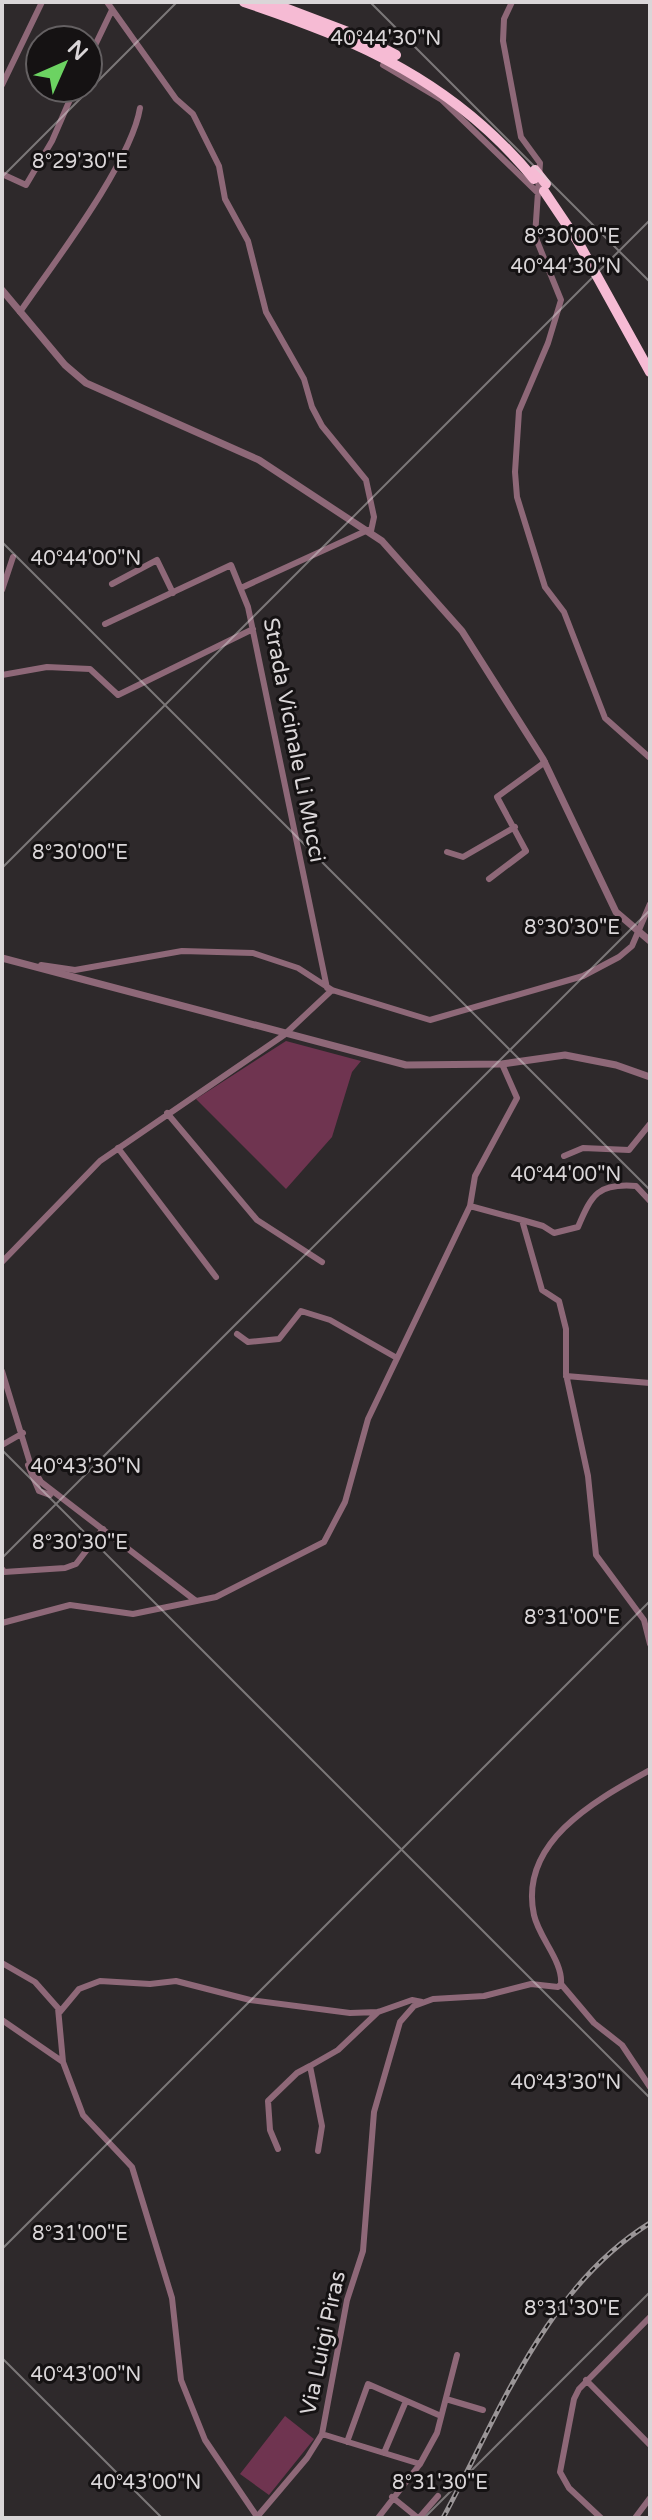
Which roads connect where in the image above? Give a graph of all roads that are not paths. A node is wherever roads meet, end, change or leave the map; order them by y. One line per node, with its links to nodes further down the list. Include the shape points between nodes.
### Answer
1 (42, 2): 9 (street)
2 (107, 2): 6 (street)
3 (244, 2): 13 (highway, via 347,39 414,72 486,127)
4 (269, 2): 13 (highway, via 361,37 422,70 493,125)
5 (512, 2): 14 (street, via 503,41 521,137 540,163)
6 (112, 10): 7 (street); 19 (street, via 176,99 193,114 219,166 225,199 248,241 266,312 304,379 322,426 366,480 374,517)
7 (104, 27)
8 (383, 65): 14 (street, via 442,100)
9 (2, 85)
10 (68, 104): 12 (street, via 26,185)
11 (140, 108): 16 (street, via 116,164)
12 (2, 174)
13 (535, 174): 14 (highway, bridge)
14 (542, 189): 17 (highway, via 590,250); 18 (highway, via 577,240); 28 (street, via 535,236 561,300 519,411 517,497 545,587 564,612 605,718)
15 (2, 290): 16 (street)
16 (20, 312): 19 (street, via 86,383 259,460)
17 (650, 359)
18 (650, 372)
19 (370, 531): 22 (street); 29 (street, via 453,616)
20 (13, 557): 23 (street)
21 (112, 584): 24 (street, via 157,560)
22 (241, 588): 24 (street, via 231,565); 26 (street, Strada Vicinale Li Mucci)
23 (2, 590)
24 (173, 593): 25 (street)
25 (105, 624)
26 (253, 629): 27 (street, via 118,695 90,669 47,667); 38 (street, Strada Vicinale Li Mucci)
27 (2, 675)
28 (649, 754)
29 (545, 762): 30 (street, via 497,797); 34 (street, via 611,902)
30 (515, 827): 31 (street, via 463,857); 32 (street, via 526,852)
31 (447, 852)
32 (489, 879)
33 (650, 904): 34 (street)
34 (638, 931): 35 (street); 38 (street, via 632,946 619,957 583,976 430,1020)
35 (650, 941)
36 (2, 958): 37 (street)
37 (28, 964): 38 (street, via 75,970 182,951 253,953 298,968); 39 (street)
38 (330, 989): 39 (street)
39 (284, 1035): 40 (street, via 406,1065); 42 (street)
40 (502, 1064): 41 (street, via 577,1056); 47 (street, via 517,1098 475,1176)
41 (650, 1077)
42 (167, 1113): 44 (street); 50 (street, via 257,1220)
43 (650, 1124): 45 (street, via 629,1150 583,1148)
44 (118, 1148): 49 (street); 51 (street)
45 (564, 1156)
46 (650, 1201): 48 (street, via 636,1186 607,1187 597,1191 578,1227 554,1233)
47 (470, 1206): 48 (street); 53 (street)
48 (522, 1220): 55 (street, via 542,1290 559,1301 566,1329)
49 (2, 1262)
50 (322, 1262)
51 (216, 1277)
52 (237, 1334): 53 (street, via 248,1342 279,1339 301,1311 330,1320)
53 (397, 1358): 62 (street, via 368,1419 345,1502 324,1542 238,1589)
54 (2, 1371): 58 (street)
55 (566, 1376): 57 (street); 64 (street, via 588,1476 596,1555 644,1620)
56 (2, 1378): 58 (street)
57 (650, 1383)
58 (21, 1434): 59 (street); 60 (street, via 41,1482)
59 (2, 1445)
60 (103, 1529): 61 (street, via 76,1564); 62 (street)
61 (2, 1569)
62 (196, 1601): 63 (street, via 133,1614 70,1605)
63 (2, 1623)
64 (650, 1644)
65 (650, 1770): 67 (street, via 582,1809 543,1857 534,1914)
66 (2, 1963): 70 (street, via 35,1982)
67 (561, 1984): 68 (street); 74 (street, via 594,2023 622,2045)
68 (422, 2002): 69 (street, via 412,2000); 84 (street, Via Luigi Piras, via 400,2022 374,2112 363,2251 347,2300)
69 (378, 2012): 70 (street, via 250,2000 176,1981 100,1981 79,1989); 73 (street, via 338,2050)
70 (59, 2013): 72 (street)
71 (2, 2020): 72 (street)
72 (63, 2062): 92 (street, via 83,2115 132,2167 172,2298 181,2380 205,2440)
73 (310, 2066): 75 (street, via 268,2101); 76 (street, via 322,2126)
74 (650, 2087)
75 (278, 2149)
76 (318, 2151)
77 (650, 2317): 79 (street)
78 (457, 2355): 80 (street)
79 (586, 2380): 86 (street); 95 (street, via 574,2399 560,2472)
80 (446, 2399): 82 (street); 83 (street)
81 (406, 2401): 83 (street); 85 (street, via 368,2384); 87 (street)
82 (483, 2410)
83 (441, 2416): 88 (street)
84 (322, 2434): 85 (street); 92 (street, Via Luigi Piras)
85 (347, 2442): 87 (street)
86 (650, 2445)
87 (384, 2453): 88 (street)
88 (420, 2464): 90 (street)
89 (438, 2496): 94 (street)
90 (392, 2497): 93 (street); 94 (street)
91 (650, 2498): 96 (street)
92 (257, 2517)
93 (380, 2518)
94 (418, 2518)
95 (601, 2518)
96 (635, 2518)

